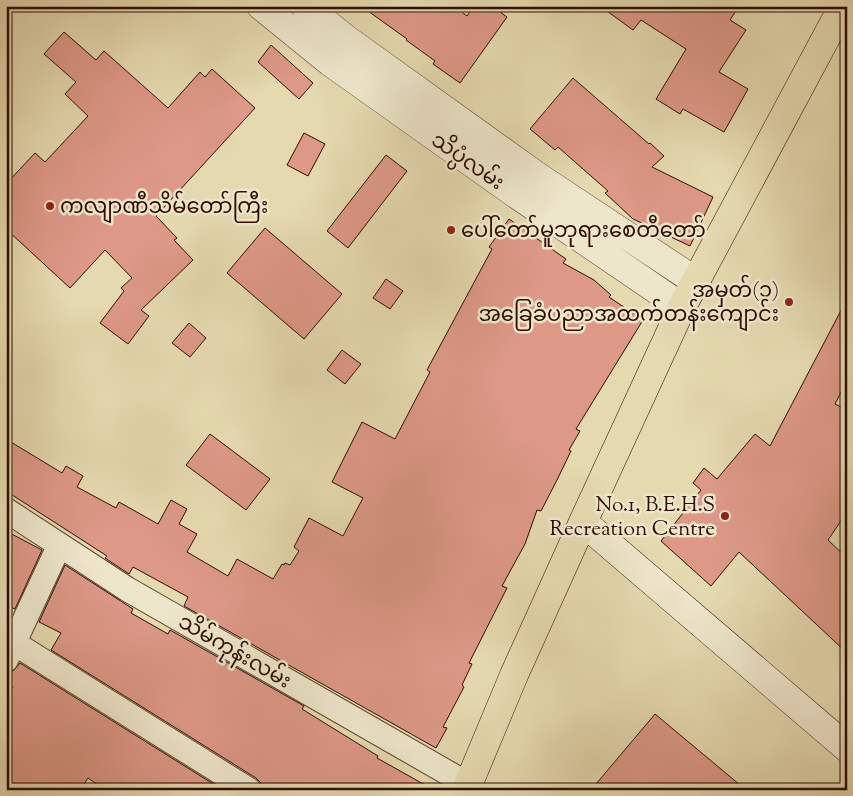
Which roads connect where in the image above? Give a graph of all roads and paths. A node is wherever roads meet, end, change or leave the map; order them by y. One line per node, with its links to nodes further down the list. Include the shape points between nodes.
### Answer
1 (261, 6): 5 (street, သိပ္ပံလမ်း, via 330,62)
2 (305, 6): 4 (street, သိပ္ပံလမ်း, via 537,176)
3 (843, 6): 4 (main road)
4 (697, 282): 5 (main road)
5 (682, 307): 7 (main road)
6 (6, 510): 8 (street, သိမ်ကုန်းလမ်း)
7 (582, 522): 10 (street); 11 (main road)
8 (59, 546): 9 (street); 11 (street, သိမ်ကုန်းလမ်း)
9 (10, 651): 12 (street)
10 (847, 748)
11 (467, 787)
12 (249, 790)

